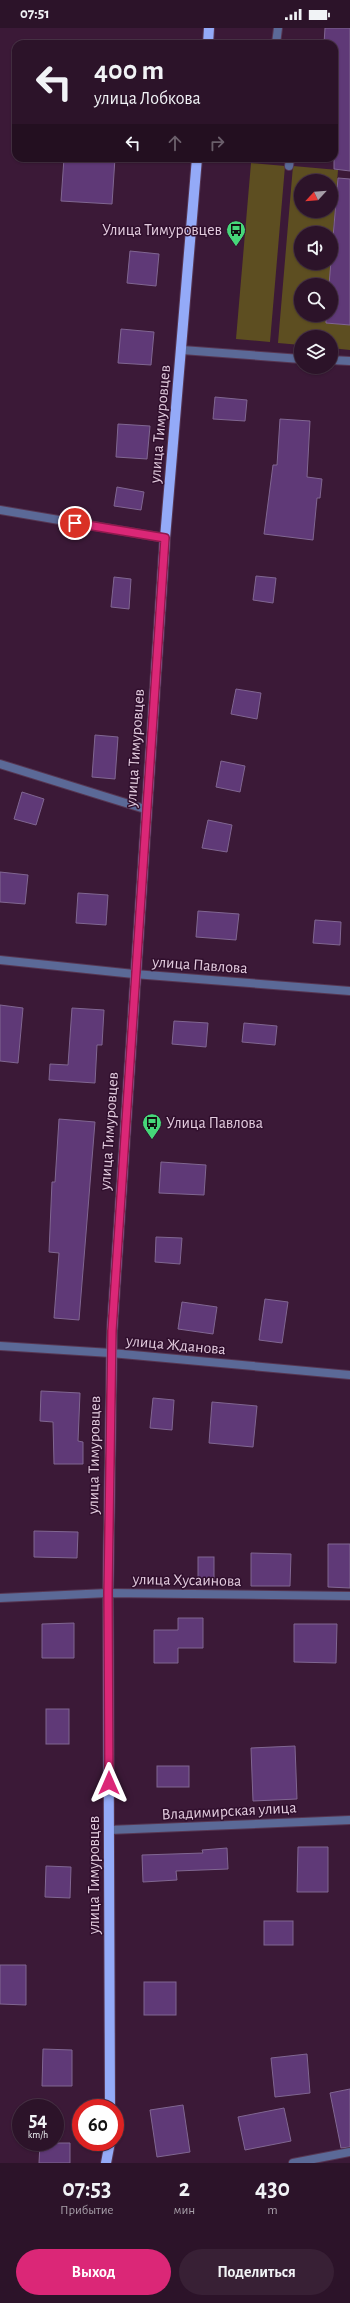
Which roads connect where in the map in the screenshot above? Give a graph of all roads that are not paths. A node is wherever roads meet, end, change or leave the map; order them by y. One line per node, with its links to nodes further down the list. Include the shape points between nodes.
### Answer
1 (209, 28): 3 (main road)
2 (278, 28): 4 (street)
3 (208, 40)
4 (276, 40)
5 (197, 162): 6 (main road, улица Тимуровцев)
6 (182, 350): 7 (street); 11 (main road, улица Тимуровцев)
7 (294, 358)
8 (338, 360): 9 (street)
9 (350, 361)
10 (0, 510): 11 (street)
11 (165, 538): 13 (main road, улица Тимуровцев)
12 (0, 764): 13 (street)
13 (145, 808): 15 (main road, улица Тимуровцев)
14 (0, 960): 15 (street, улица Павлова)
15 (134, 974): 16 (street, улица Павлова); 18 (main road, улица Тимуровцев)
16 (350, 991)
17 (0, 1346): 18 (street, улица Жданова)
18 (111, 1353): 19 (street, улица Жданова); 20 (main road, улица Тимуровцев)
19 (350, 1375)
20 (108, 1593): 21 (street, улица Хусаинова); 22 (street, улица Хусаинова); 24 (main road, улица Тимуровцев)
21 (350, 1596)
22 (0, 1598)
23 (350, 1820): 24 (street, Владимирская улица)
24 (109, 1830): 25 (main road, улица Тимуровцев)
25 (110, 2099)
26 (108, 2151): 28 (main road)
27 (350, 2152): 29 (street)
28 (106, 2163)
29 (294, 2163)

